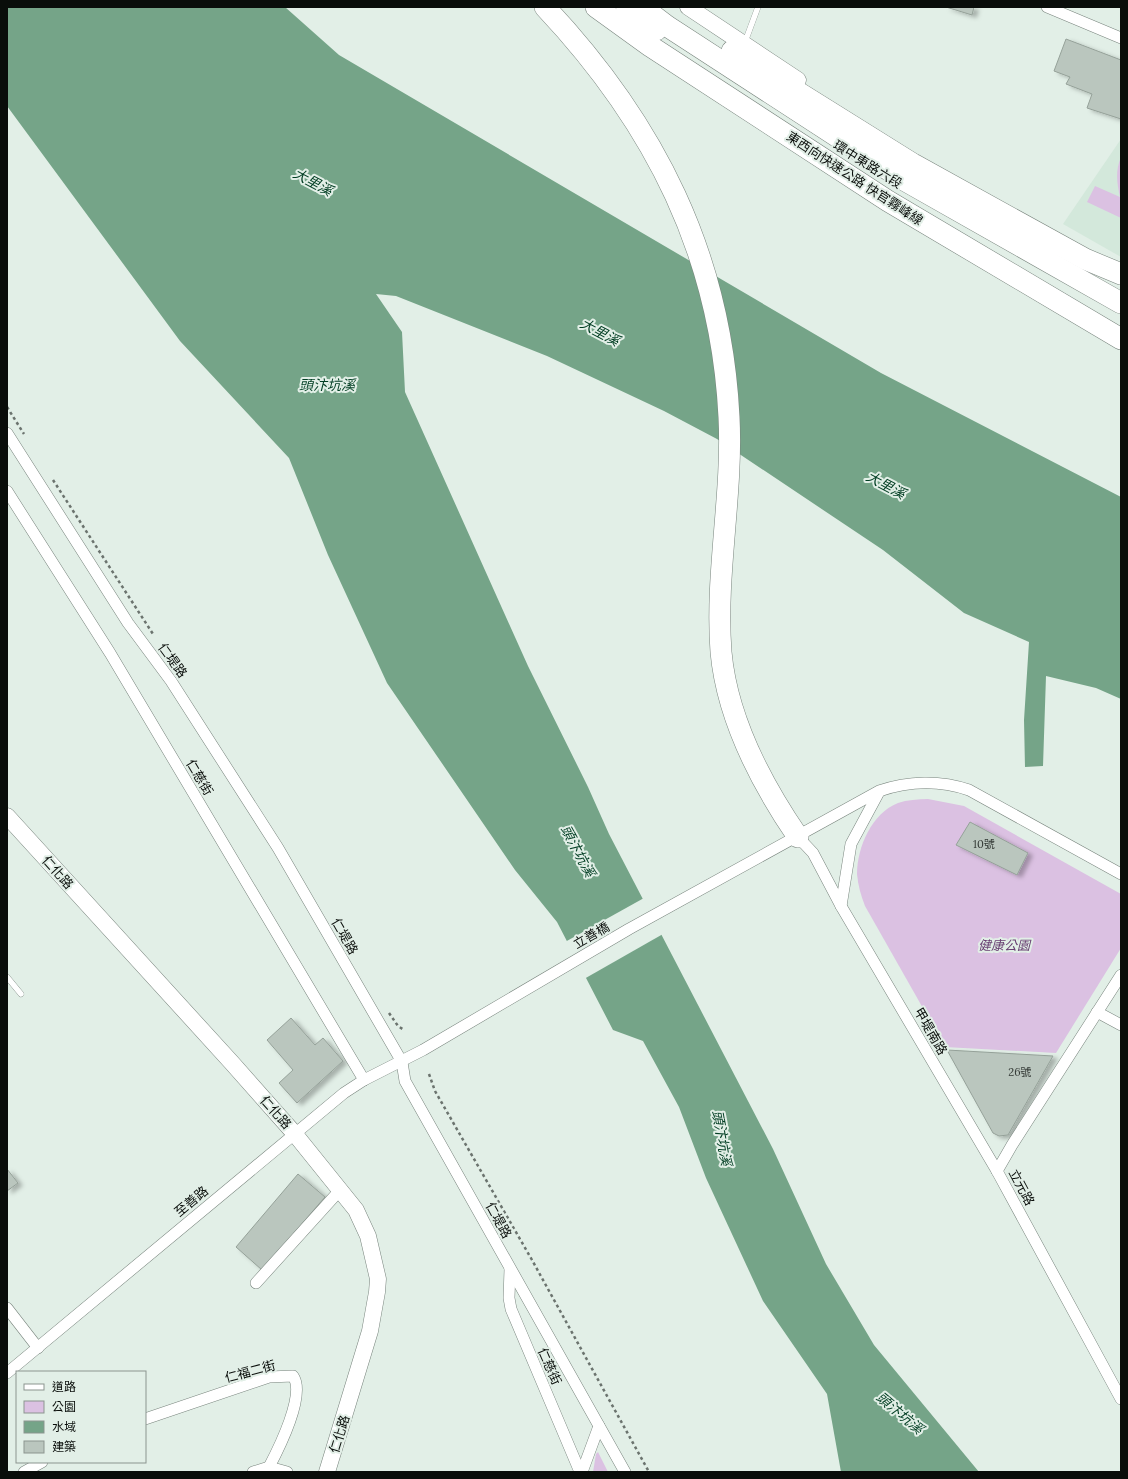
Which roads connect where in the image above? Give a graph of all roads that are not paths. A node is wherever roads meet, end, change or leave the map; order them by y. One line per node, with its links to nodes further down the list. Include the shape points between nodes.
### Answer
1 (545, 7): 19 (highway, via 589,56 645,135 670,182 711,291 722,345 729,415 730,459 720,621 725,679 742,736 764,781)
2 (596, 7): 14 (highway, 東西向快速公路 快官霧峰線, via 650,46 888,201)
3 (624, 7): 13 (street, 環中東路六段, via 662,34 901,186)
4 (642, 7): 12 (highway, 東西向快速公路 快官霧峰線, via 904,180)
5 (663, 7): 11 (highway, via 913,164 1085,259)
6 (688, 7): 10 (street)
7 (758, 7): 10 (lane)
8 (1047, 7): 9 (street)
9 (1121, 38)
10 (744, 45): 11 (street, via 919,156)
11 (1121, 273)
12 (1121, 303)
13 (1121, 308)
14 (1121, 339)
15 (7, 433): 27 (street, 仁堤路, via 128,623 172,681 278,848)
16 (7, 490): 28 (street, 仁慈街, via 110,653)
17 (879, 791): 19 (street); 20 (street, via 921,783 949,784 969,790); 21 (street, via 851,844)
18 (7, 816): 29 (street, 仁化路)
19 (798, 838): 21 (street, 甲堤南路, via 813,853); 27 (street, 立善橋, via 629,929)
20 (1121, 874)
21 (841, 906): 30 (street, 甲堤南路)
22 (1121, 975): 25 (street, 立元路)
23 (7, 977): 24 (lane)
24 (21, 994)
25 (1097, 1012): 26 (street); 30 (street, 立元路)
26 (1121, 1025)
27 (402, 1062): 28 (street, 至善路); 32 (street, 仁堤路, via 405,1081)
28 (364, 1080): 29 (street, 至善路)
29 (294, 1133): 31 (street, 仁化路); 35 (street, 至善路)
30 (997, 1171): 37 (street, 立元路)
31 (341, 1189): 33 (street); 45 (street, 仁化路, via 356,1210 368,1236 378,1279 370,1331)
32 (510, 1269): 39 (street, 仁堤路); 46 (street, 仁慈街, via 511,1309)
33 (256, 1283)
34 (7, 1308): 35 (street)
35 (38, 1348): 36 (street, 至善路)
36 (7, 1373)
37 (1121, 1399)
38 (146, 1419): 41 (street, 仁福二街, via 269,1377 293,1376 298,1387 296,1398 285,1435)
39 (599, 1426): 46 (street); 47 (street, 仁堤路)
40 (40, 1463): 42 (street)
41 (269, 1467): 43 (street); 44 (street)
42 (24, 1472)
43 (253, 1472)
44 (287, 1472)
45 (327, 1472)
46 (581, 1472)
47 (625, 1472)

